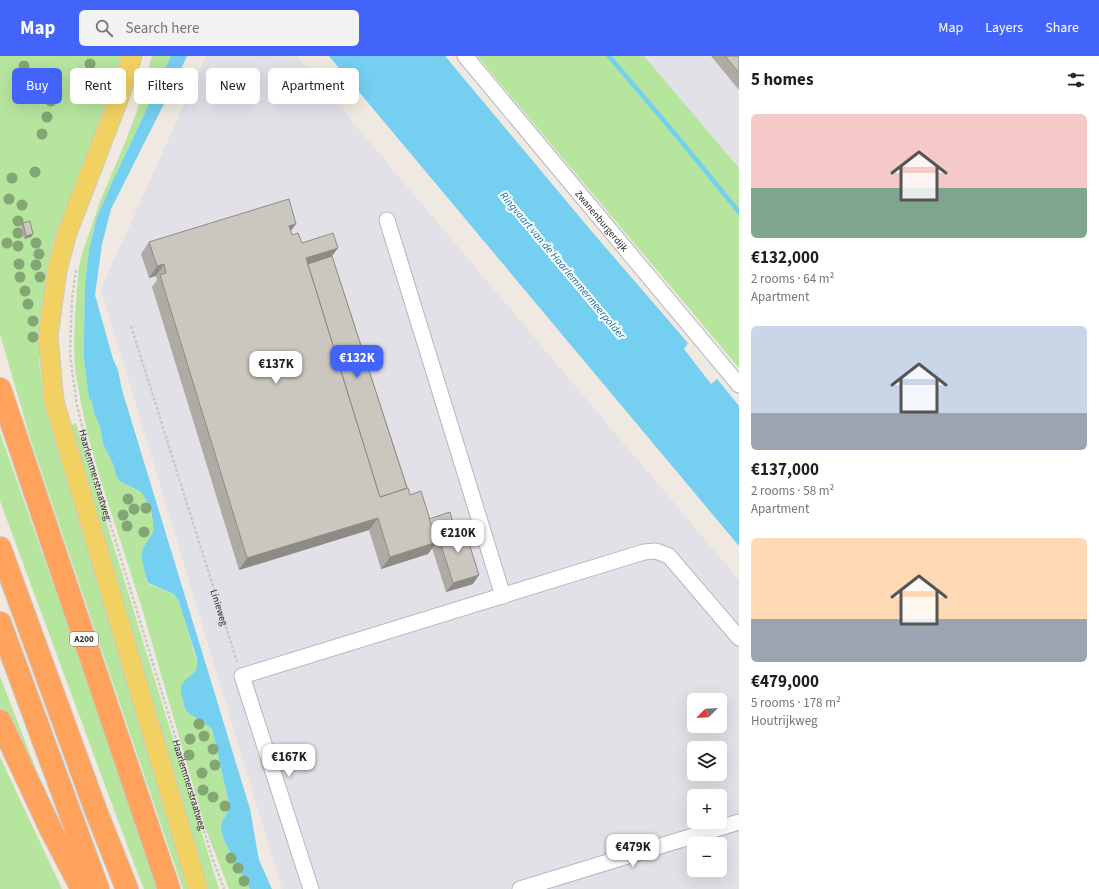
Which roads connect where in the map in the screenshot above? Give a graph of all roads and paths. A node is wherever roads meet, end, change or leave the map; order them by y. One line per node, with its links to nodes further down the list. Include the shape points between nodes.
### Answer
1 (132, 56): 19 (main road, Haarlemmerstraatweg, via 120,95 67,234 57,270 48,337 54,401)
2 (465, 56): 6 (street, Zwanenburgerdijk)
3 (387, 220): 9 (street)
4 (77, 264): 20 (path, Haarlemmerstraatweg, via 72,299 70,352 88,449 212,857)
5 (131, 326): 12 (path, Linieweg)
6 (739, 384)
7 (0, 389): 18 (highway, A200)
8 (0, 548): 17 (highway)
9 (503, 596): 11 (street, via 644,552 656,551 669,556); 12 (street)
10 (0, 623): 16 (highway)
11 (739, 638)
12 (242, 676): 21 (street)
13 (0, 721): 15 (highway)
14 (739, 822): 22 (street)
15 (82, 889)
16 (98, 889)
17 (127, 889)
18 (169, 889)
19 (198, 889)
20 (224, 889)
21 (311, 889)
22 (520, 889)

